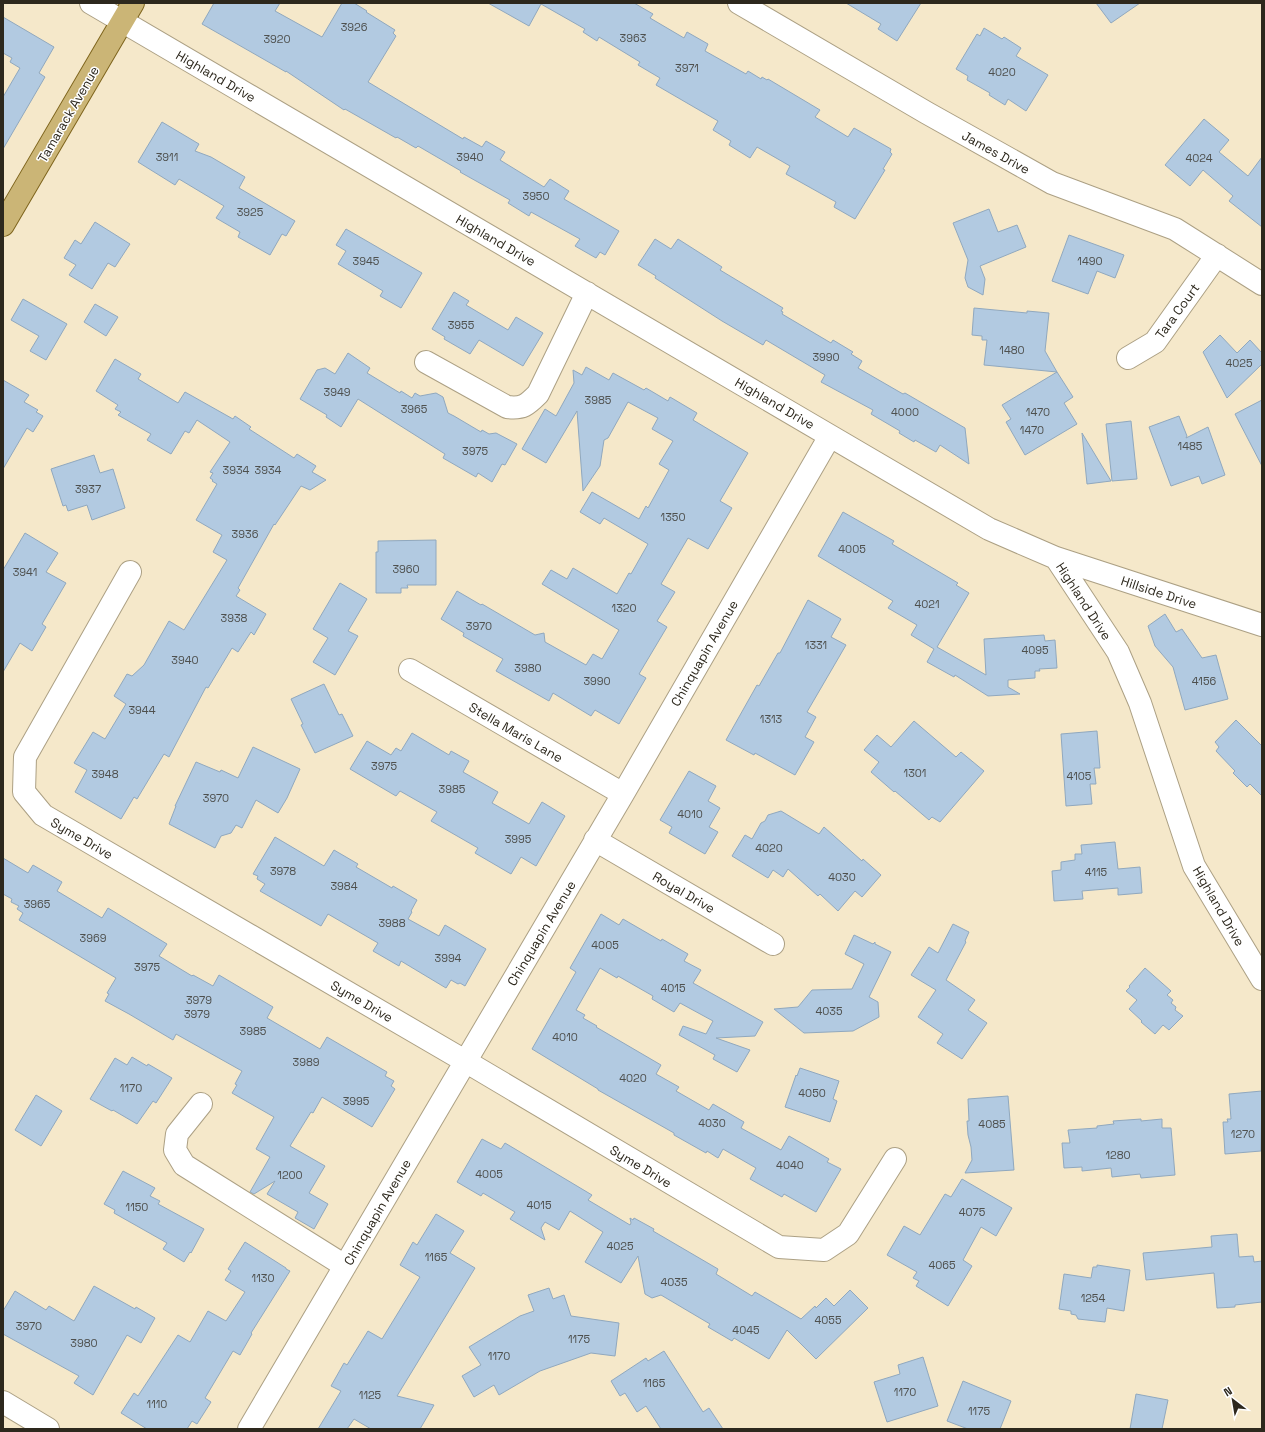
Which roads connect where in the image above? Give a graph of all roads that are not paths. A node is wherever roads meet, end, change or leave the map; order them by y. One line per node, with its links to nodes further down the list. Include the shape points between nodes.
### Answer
1 (91, 3): 3 (street, Highland Drive)
2 (738, 3): 5 (street, James Drive, via 1052,183 1175,229)
3 (128, 12): 4 (main road, Tamarack Avenue); 7 (street, Highland Drive)
4 (3, 224)
5 (1217, 255): 6 (street, James Drive); 8 (street, Tara Court, via 1155,342)
6 (1262, 284)
7 (587, 293): 9 (street, via 538,394 528,405 507,407); 10 (street, Highland Drive)
8 (1128, 358)
9 (426, 362)
10 (830, 436): 11 (street, Highland Drive, via 989,530); 15 (street, Chinquapin Avenue)
11 (1056, 558): 13 (street, Hillside Drive); 18 (street, Highland Drive, via 1118,652 1140,703 1194,866)
12 (130, 572): 19 (street, Syme Drive, via 25,757 24,792 43,815)
13 (1262, 625)
14 (410, 670): 15 (street, Stella Maris Lane)
15 (623, 794): 16 (street, Chinquapin Avenue)
16 (595, 840): 17 (street, Royal Drive); 19 (street, Chinquapin Avenue)
17 (773, 944)
18 (1262, 979)
19 (465, 1061): 21 (street, Syme Drive, via 779,1247 824,1250 848,1234); 22 (street, Chinquapin Avenue)
20 (200, 1104): 22 (street, via 177,1134 175,1150 184,1165)
21 (895, 1159)
22 (345, 1266): 25 (street, Chinquapin Avenue)
23 (3, 1402): 24 (street)
24 (48, 1429)
25 (250, 1429)

